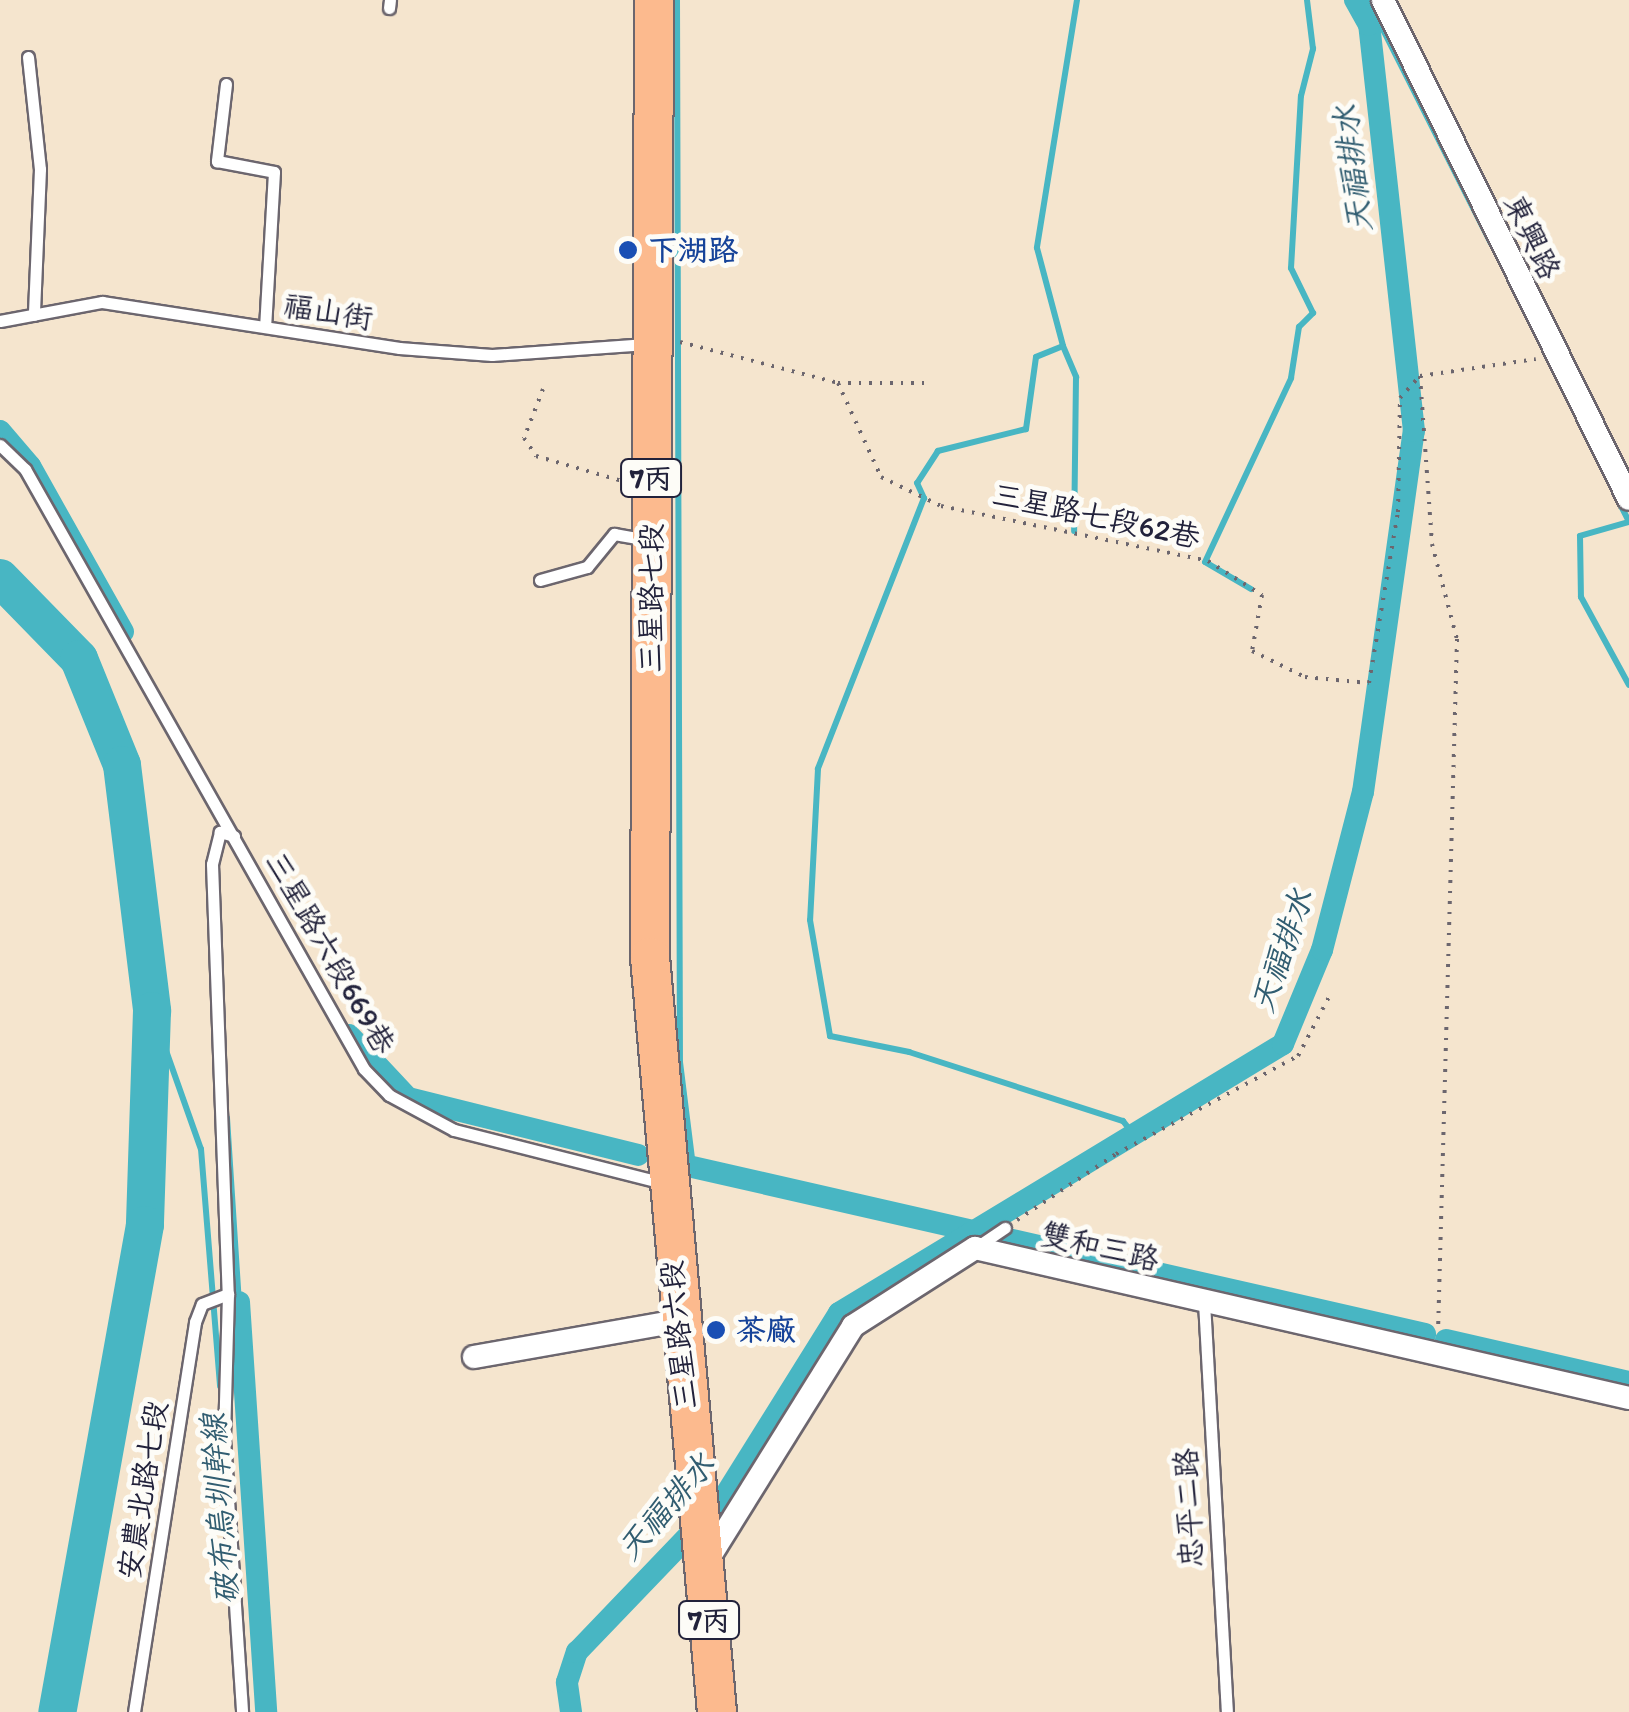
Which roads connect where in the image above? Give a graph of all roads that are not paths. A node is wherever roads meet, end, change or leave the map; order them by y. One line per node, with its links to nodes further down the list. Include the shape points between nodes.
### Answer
1 (654, 0): 8 (main road, 三星路七段 / 7丙)
2 (1383, 0): 10 (street, 東興路)
3 (28, 57): 5 (lane, via 40,170)
4 (226, 84): 7 (lane, via 217,162 274,172)
5 (34, 315): 6 (lane, 福山街); 7 (lane, 福山街, via 102,302)
6 (0, 321)
7 (265, 327): 8 (lane, 福山街, via 492,355)
8 (651, 339): 11 (main road, 三星路七段 / 7丙)
9 (0, 445): 13 (lane, 三星路六段669巷, via 25,469)
10 (1629, 499)
11 (652, 541): 12 (lane, via 614,534 587,567); 14 (main road, 三星路七段 / 7丙)
12 (540, 580)
13 (237, 839): 15 (lane, 三星路六段669巷, via 344,1037 389,1095 454,1130); 18 (lane, via 220,832 212,864)
14 (650, 957): 15 (main road, 三星路六段 / 7丙)
15 (663, 1167): 20 (main road, 三星路六段 / 7丙)
16 (1005, 1228): 17 (lane)
17 (982, 1243): 19 (street, 雙和三路); 23 (street, via 853,1326)
18 (228, 1294): 24 (lane, 安農北路七段, via 202,1304 195,1322); 25 (lane, via 224,1439)
19 (1204, 1302): 22 (street, 雙和三路); 27 (lane, 忠平二路)
20 (678, 1322): 21 (street); 23 (main road, 三星路六段 / 7丙)
21 (474, 1357)
22 (1629, 1398)
23 (704, 1566): 26 (main road, 三星路六段 / 7丙)
24 (134, 1712)
25 (242, 1712)
26 (718, 1712)
27 (1226, 1712)

